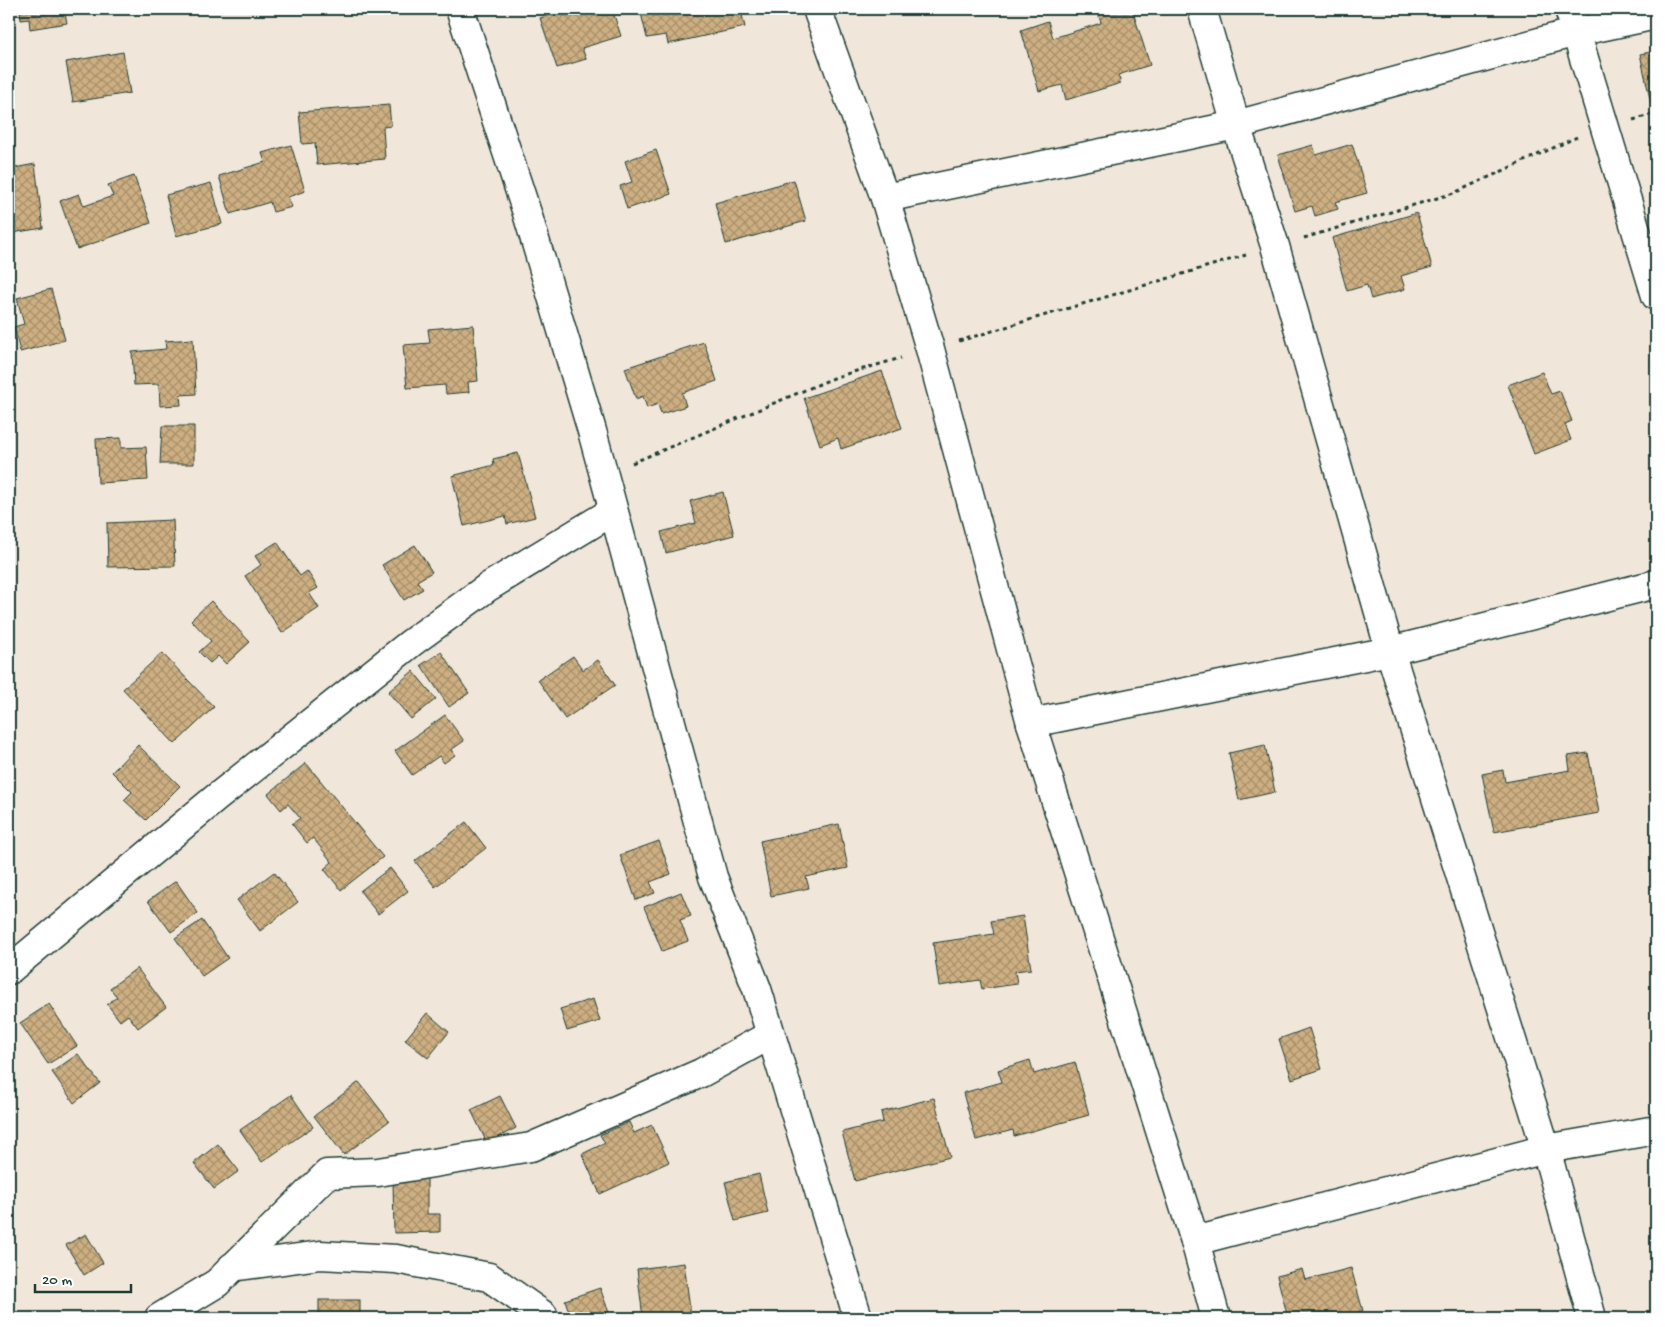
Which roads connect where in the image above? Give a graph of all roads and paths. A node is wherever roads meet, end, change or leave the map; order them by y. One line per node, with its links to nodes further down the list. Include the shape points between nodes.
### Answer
1 (460, 9): 13 (street, via 526,213)
2 (818, 9): 9 (street)
3 (1202, 9): 7 (street)
4 (1656, 15): 5 (street)
5 (1572, 21): 7 (street); 8 (street)
6 (1656, 113): 8 (path)
7 (1236, 124): 9 (street); 10 (street)
8 (1606, 128): 10 (path, via 1571,139 1454,193); 11 (street)
9 (885, 198): 12 (street)
10 (1276, 246): 12 (path); 16 (street)
11 (1656, 296)
12 (930, 350): 13 (path, via 836,378); 17 (street)
13 (604, 475): 14 (street)
14 (613, 511): 18 (street, via 488,586 411,643 216,798); 19 (street, via 713,876 757,989)
15 (1656, 584): 16 (street)
16 (1390, 651): 17 (street); 21 (street)
17 (1031, 722): 22 (street)
18 (9, 970)
19 (770, 1035): 23 (street, via 701,1073 531,1147 378,1172 327,1174); 26 (street)
20 (1656, 1130): 21 (street)
21 (1546, 1149): 22 (street); 28 (street)
22 (1195, 1241): 27 (street)
23 (232, 1267): 24 (street, via 320,1255 396,1259 489,1277); 25 (street, via 217,1283)
24 (543, 1315)
25 (159, 1318)
26 (858, 1318)
27 (1216, 1318)
28 (1592, 1318)

